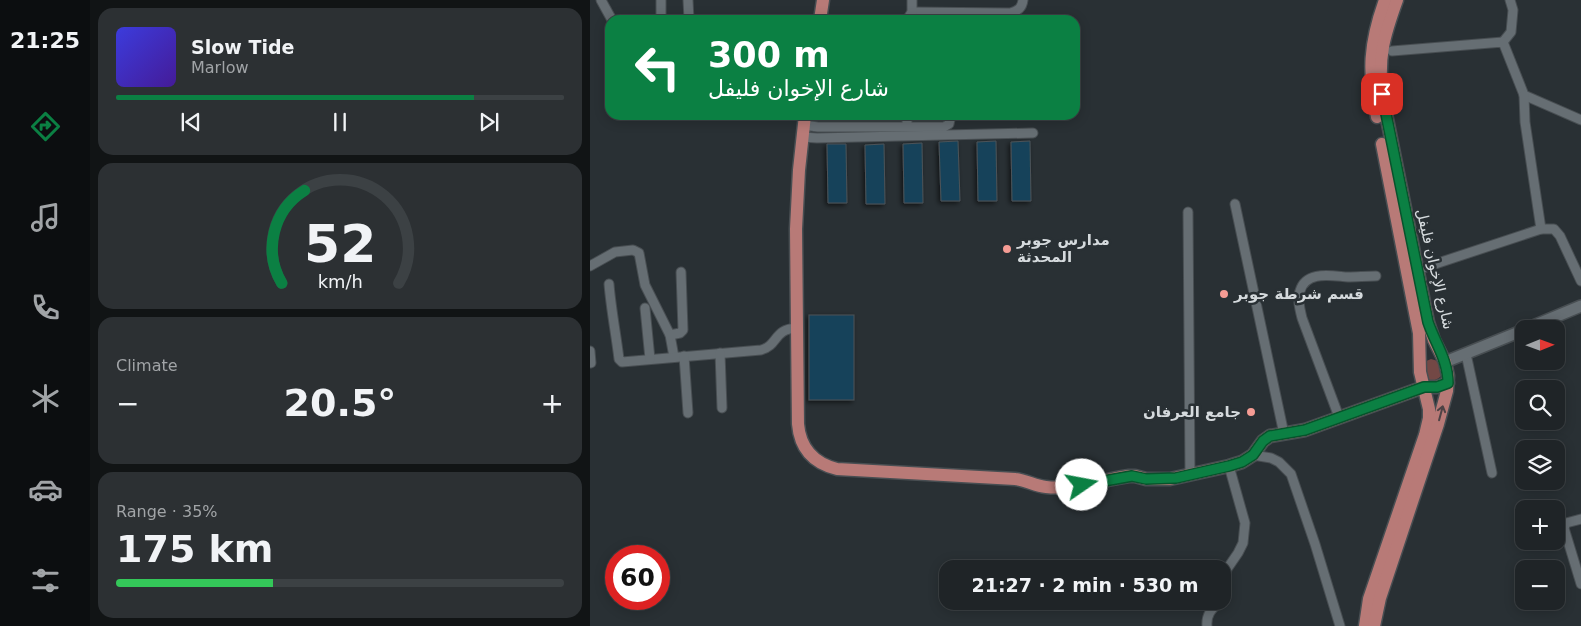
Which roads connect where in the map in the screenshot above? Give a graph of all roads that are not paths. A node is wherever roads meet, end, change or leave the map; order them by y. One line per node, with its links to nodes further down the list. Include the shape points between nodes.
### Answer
1 (601, 0): 10 (street)
2 (661, 0): 11 (street)
3 (688, 0): 12 (street)
4 (823, 0): 13 (main road)
5 (912, 0): 14 (street)
6 (1023, 0): 15 (street, via 1016,12)
7 (1386, 0): 16 (main road, شارع الإخوان فليفل)
8 (1397, 0): 16 (main road, شارع الإخوان فليفل)
9 (1510, 0): 17 (street, via 1511,32)
10 (609, 15)
11 (660, 15)
12 (689, 15)
13 (821, 15)
14 (910, 15)
15 (981, 15)
16 (1381, 29): 27 (main road, شارع الإخوان فليفل, via 1371,57 1371,84)
17 (1503, 42): 18 (street); 19 (street)
18 (1392, 51)
19 (1524, 95): 22 (street); 29 (street)
20 (907, 120): 24 (street)
21 (950, 120): 24 (street, via 944,127)
22 (1581, 120)
23 (803, 126): 24 (street); 25 (street, via 816,138); 39 (main road, via 796,228)
24 (907, 126)
25 (1033, 133)
26 (1234, 204): 56 (street)
27 (1400, 209): 31 (main road, شارع الإخوان فليفل); 46 (main road, شارع الإخوان فليفل)
28 (1188, 212): 60 (street)
29 (1540, 229): 31 (street); 34 (street, via 1554,229 1560,236)
30 (590, 266): 41 (street, via 615,252 637,251 647,291)
31 (1417, 270): 48 (main road, شارع الإخوان فليفل, via 1428,322)
32 (681, 272): 41 (street, via 683,330 680,334)
33 (1376, 276): 55 (street, via 1319,276 1308,279 1300,290 1302,318)
34 (1581, 281)
35 (609, 284): 49 (street, via 619,359 624,362)
36 (1581, 306): 38 (street)
37 (644, 308): 49 (street)
38 (1547, 320)
39 (796, 328): 43 (street, via 780,333 765,349); 60 (main road, via 799,433 806,450 828,467 1015,479 1052,487 1129,476 1164,480)
40 (1515, 333): 44 (street)
41 (670, 335): 47 (street)
42 (590, 350): 50 (street)
43 (720, 353): 45 (street); 53 (street)
44 (1466, 354): 48 (street); 59 (street)
45 (684, 356): 47 (street); 54 (street)
46 (1420, 356): 48 (main road, via 1431,353); 52 (main road, شارع الإخوان فليفل)
47 (674, 357): 49 (street)
48 (1444, 358): 51 (main road, شارع الإخوان فليفل)
49 (650, 359)
50 (591, 363)
51 (1448, 383): 52 (main road); 68 (main road, شارع الإخوان فليفل, one-way to 51)
52 (1424, 387): 55 (main road); 67 (main road, شارع الإخوان فليفل, via 1429,409 1427,426 1369,599)
53 (722, 408)
54 (688, 412)
55 (1339, 417): 56 (main road)
56 (1284, 434): 57 (main road, via 1266,438)
57 (1253, 455): 58 (main road); 66 (street, via 1275,460 1291,474)
58 (1229, 466): 60 (main road); 62 (street, via 1245,523 1241,548)
59 (1492, 473)
60 (1190, 475)
61 (1581, 519): 63 (street, via 1566,523 1564,528)
62 (1231, 564)
63 (1581, 584)
64 (1212, 610): 65 (street)
65 (1207, 626)
66 (1340, 626)
67 (1365, 626)
68 (1374, 626)

